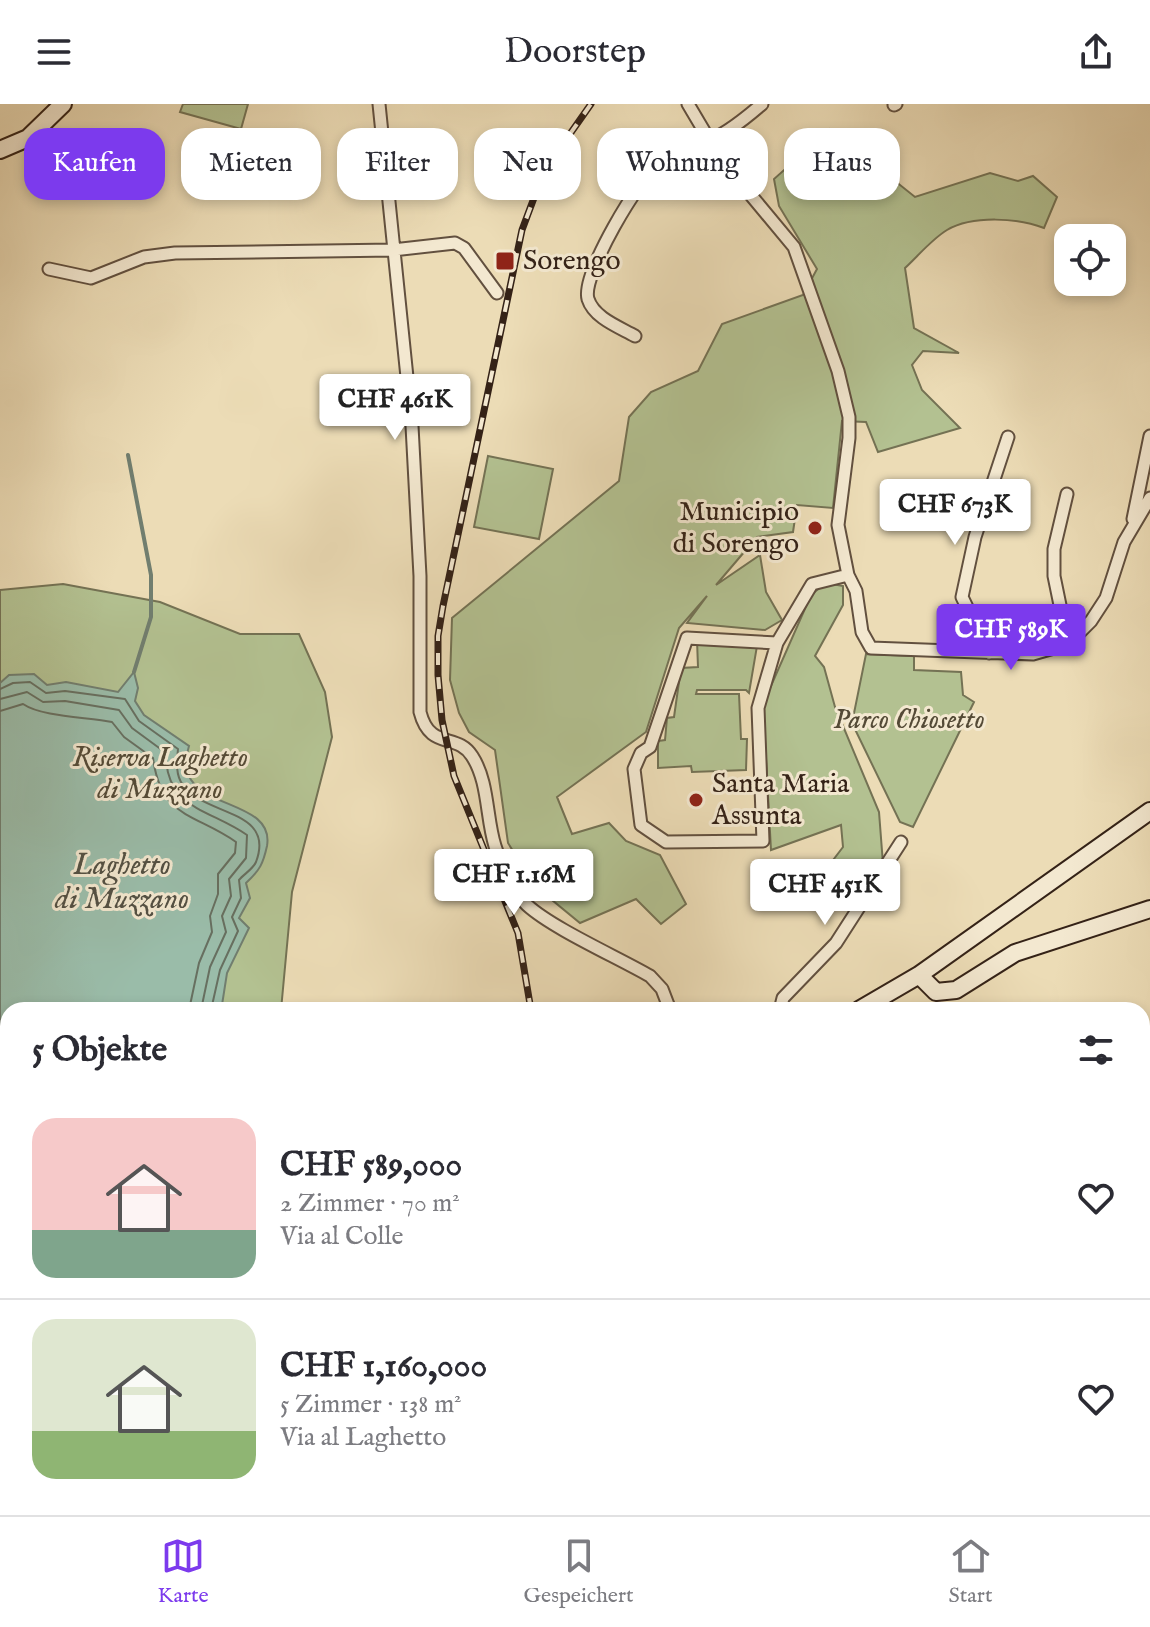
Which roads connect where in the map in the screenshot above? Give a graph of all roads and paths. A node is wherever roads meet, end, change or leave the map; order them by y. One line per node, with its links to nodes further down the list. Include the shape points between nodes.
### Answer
1 (63, 104): 7 (main road, via 28,138)
2 (379, 104): 10 (street)
3 (688, 104): 5 (street)
4 (761, 105): 6 (street)
5 (702, 128)
6 (728, 128)
7 (0, 150)
8 (631, 200): 13 (street, via 588,277 587,296 591,307)
9 (756, 200): 19 (street, via 794,247 846,403 849,438 837,510)
10 (393, 250): 11 (street, via 175,253 144,257 91,278); 12 (street, via 458,243); 27 (street, via 412,426 424,727 433,737 471,753 502,864 527,904 650,976)
11 (49, 269)
12 (497, 293)
13 (635, 336)
14 (1150, 436): 18 (street)
15 (1008, 437): 22 (street, via 975,537 962,597)
16 (1067, 494): 21 (street, via 1054,549 1054,576)
17 (1150, 498): 18 (street)
18 (1131, 528): 21 (street, via 1106,598)
19 (848, 575): 20 (street, via 812,584); 22 (street, via 871,648)
20 (777, 643): 20 (street, via 687,638 650,747 634,769 641,825 654,836 666,842 763,841 758,698)
21 (1068, 644): 22 (street, via 1033,654)
22 (989, 653)
23 (1150, 811): 26 (main road)
24 (901, 842): 28 (street, via 836,943)
25 (1150, 909): 26 (main road, via 1015,953 951,992 936,992)
26 (919, 975): 29 (main road)
27 (668, 1002)
28 (782, 1002)
29 (873, 1002)

